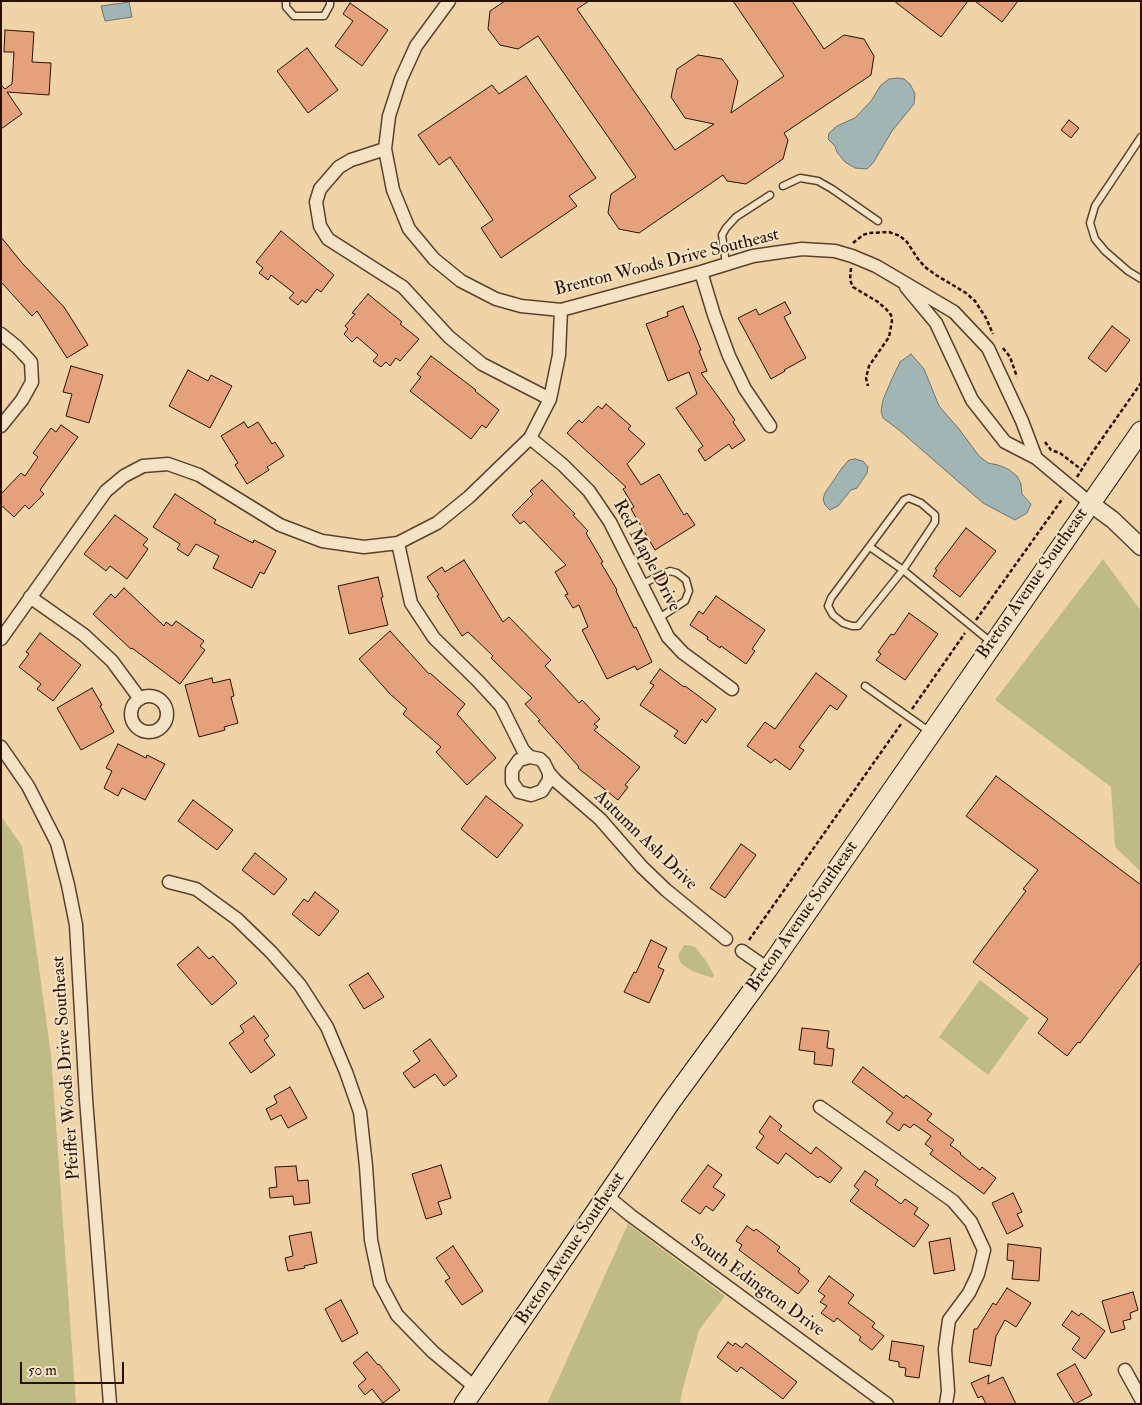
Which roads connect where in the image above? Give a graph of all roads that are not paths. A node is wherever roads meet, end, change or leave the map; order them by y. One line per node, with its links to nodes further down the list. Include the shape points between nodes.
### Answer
1 (286, 1): 2 (lane, via 286,7 294,16 324,16)
2 (330, 1)
3 (449, 1): 5 (street, Brenton Woods Drive Southeast, via 416,46 401,79 389,116)
4 (1141, 137): 11 (lane, via 1098,200 1090,223 1095,239 1105,252)
5 (385, 149): 13 (street, Brenton Woods Drive Southeast, via 393,190 409,228 434,259 461,281 496,299 521,306); 15 (street, via 350,160 320,189 316,202 320,226 328,239 403,287 449,337 482,364)
6 (783, 186): 8 (lane, via 800,178 818,181)
7 (770, 195): 9 (lane, via 736,217 726,228 722,235)
8 (878, 221)
9 (726, 264): 10 (street, Brenton Woods Drive Southeast); 12 (street, Brenton Woods Drive Southeast, via 752,256 802,249 835,252 876,266)
10 (701, 272): 13 (street, Brenton Woods Drive Southeast); 17 (street, via 729,356)
11 (1141, 279)
12 (901, 281): 20 (street, Brenton Woods Drive Southeast, via 936,323 972,400 1005,442); 20 (street, Brenton Woods Drive Southeast, via 954,312 988,348)
13 (561, 310): 15 (street, via 559,355)
14 (1, 334): 16 (street, via 31,362 32,382)
15 (550, 399): 19 (street)
16 (1, 426)
17 (770, 426)
18 (1141, 431): 21 (main road, Breton Avenue Southeast)
19 (530, 438): 22 (street, via 438,523); 26 (street, Red Maple Drive, via 589,491 610,522)
20 (1036, 458): 21 (street, Brenton Woods Drive Southeast)
21 (1090, 503): 24 (street); 30 (main road, Breton Avenue Southeast)
22 (398, 543): 27 (street, via 364,547 322,541 280,525 198,475 168,464 143,466 106,491); 35 (street, Autumn Ash Drive, via 411,603 434,638 501,706)
23 (870, 547): 25 (lane); 25 (lane, via 904,500 909,498 921,503 935,515 934,522); 25 (lane, via 828,606 843,623 858,626)
24 (1141, 547)
25 (903, 570): 30 (lane)
26 (642, 584): 28 (street, Red Maple Drive); 28 (lane, via 670,571 686,580 689,591 685,601)
27 (30, 598): 29 (street); 33 (street, via 84,635 112,661)
28 (659, 618): 32 (street, Red Maple Drive, via 683,654)
29 (1, 639)
30 (992, 644): 34 (main road, Breton Avenue Southeast)
31 (865, 686): 34 (lane)
32 (732, 689)
33 (140, 699)
34 (931, 733): 43 (main road, Breton Avenue Southeast)
35 (519, 743): 37 (street, Autumn Ash Drive); 38 (street)
36 (1, 747): 49 (street, Pfeiffer Woods Drive Southeast, via 28,786 57,843 76,925)
37 (530, 757): 38 (street, via 524,757); 39 (street, Autumn Ash Drive, via 544,763)
38 (515, 764): 39 (street, via 512,782 519,792 537,794)
39 (548, 780): 41 (street, Autumn Ash Drive, via 563,788 600,819 666,890)
40 (169, 882): 47 (street, via 196,889 237,919 300,984 327,1027 360,1112 371,1240 380,1282 397,1315 432,1352)
41 (726, 938)
42 (742, 951): 43 (street)
43 (768, 969): 45 (main road, Breton Avenue Southeast)
44 (820, 1107): 52 (street, via 953,1201 971,1222 984,1250 969,1293 949,1320 945,1349)
45 (607, 1196): 47 (main road, Breton Avenue Southeast); 51 (street, South Edington Drive)
46 (1125, 1370): 48 (street)
47 (476, 1388): 50 (main road, Breton Avenue Southeast)
48 (1141, 1398)
49 (110, 1404)
50 (464, 1404)
51 (887, 1404)
52 (946, 1404)

